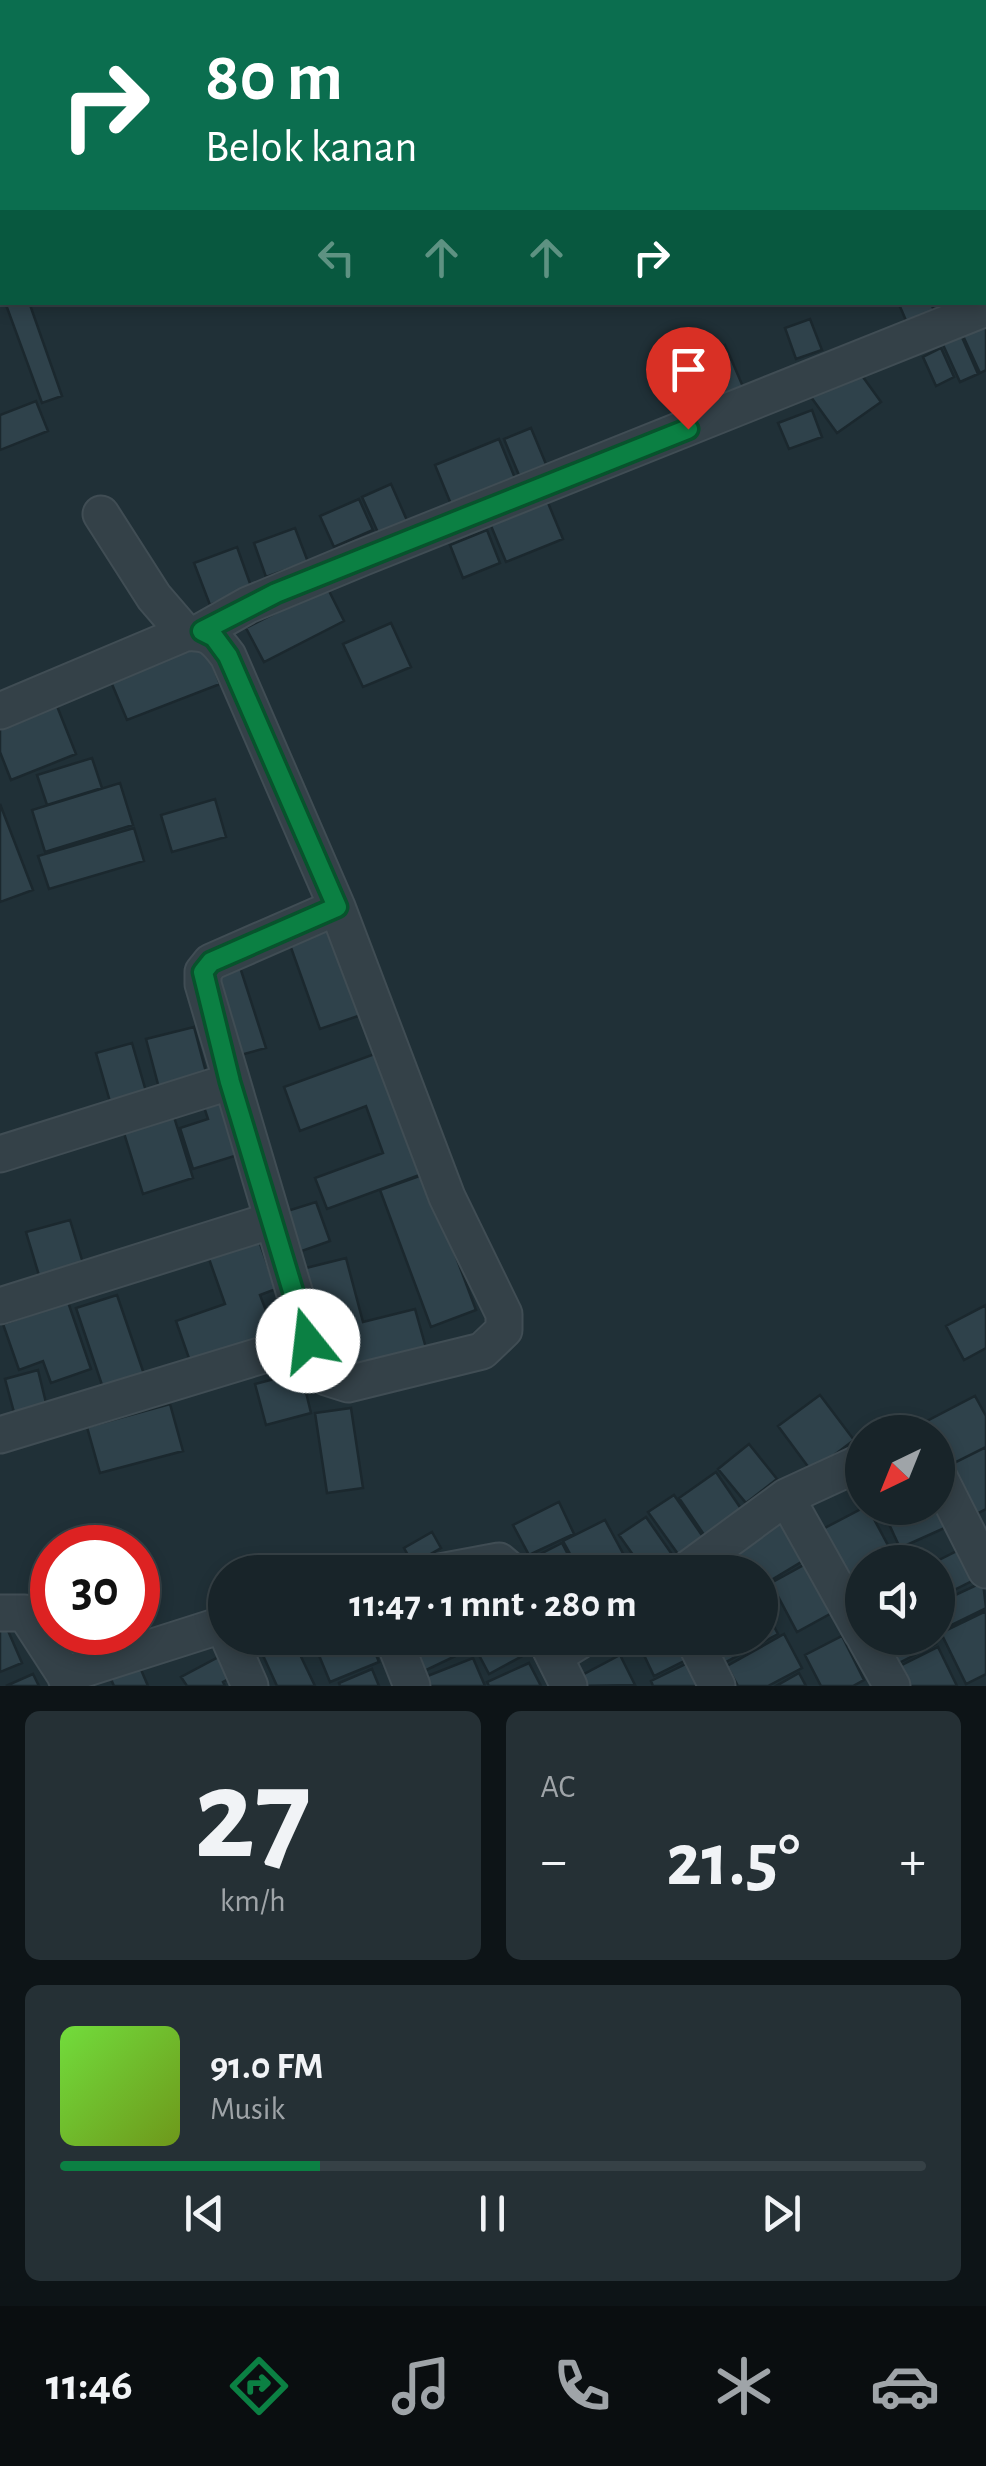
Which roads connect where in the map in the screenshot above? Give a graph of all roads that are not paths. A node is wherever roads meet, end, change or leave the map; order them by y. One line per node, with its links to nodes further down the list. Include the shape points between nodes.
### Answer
1 (986, 308): 3 (street)
2 (101, 514): 3 (street, via 154,597)
3 (194, 632): 4 (street); 5 (street, via 214,637 228,656)
4 (0, 711)
5 (337, 907): 6 (street, via 211,962 203,972); 10 (street, via 447,1197 504,1314 504,1330 482,1351 348,1384 326,1377)
6 (230, 1082): 7 (street); 8 (street)
7 (0, 1154)
8 (273, 1220): 9 (street); 10 (street)
9 (0, 1306)
10 (308, 1341): 11 (street)
11 (0, 1436)
12 (845, 1470): 13 (street)
13 (786, 1497): 15 (street); 17 (street)
14 (955, 1509): 16 (street)
15 (707, 1555)
16 (986, 1570)
17 (845, 1601)
18 (0, 1613): 24 (street, via 25,1613)
19 (208, 1635): 24 (street)
20 (236, 1655): 25 (street)
21 (400, 1655): 26 (street)
22 (702, 1655): 27 (street)
23 (875, 1655): 28 (street)
24 (67, 1681)
25 (250, 1686)
26 (412, 1686)
27 (718, 1686)
28 (892, 1686)

